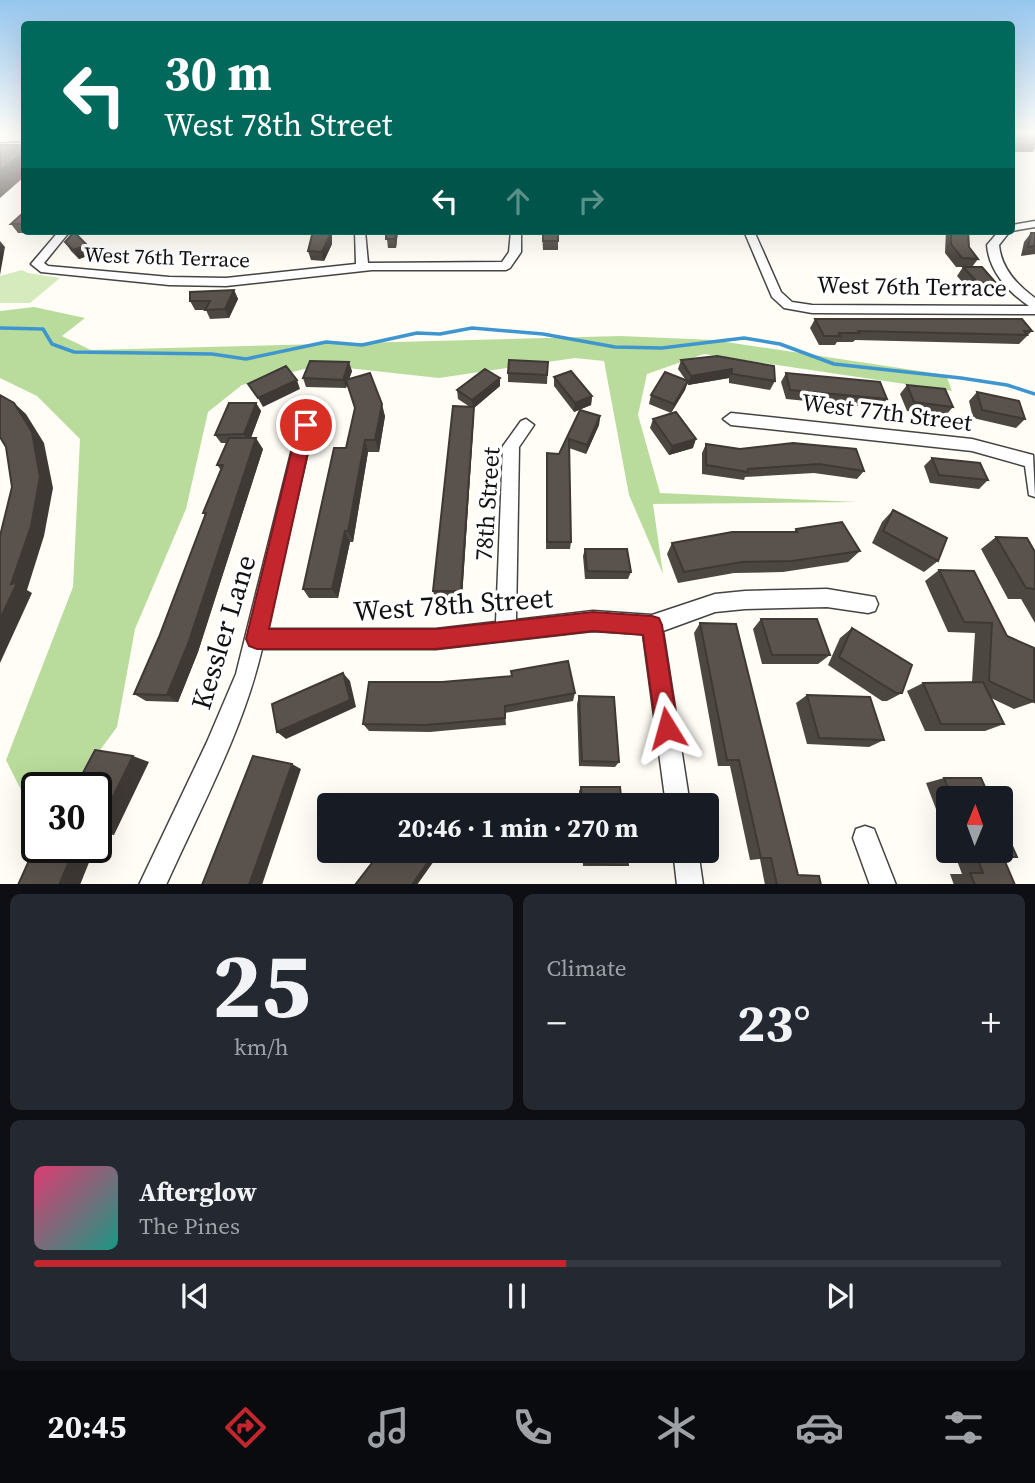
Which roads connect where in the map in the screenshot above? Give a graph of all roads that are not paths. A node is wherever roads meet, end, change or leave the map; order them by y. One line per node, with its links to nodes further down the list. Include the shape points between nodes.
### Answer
1 (1035, 224): 2 (street)
2 (1015, 227)
3 (62, 235): 8 (street, West 76th Terrace, via 37,264 62,272 226,282)
4 (360, 235): 8 (street)
5 (516, 235): 8 (street, West 76th Terrace, via 510,270 446,264)
6 (751, 235): 9 (street, West 76th Terrace, via 776,294 788,305 812,309)
7 (1003, 235): 9 (street, via 993,245 996,264)
8 (362, 267)
9 (1035, 307)
10 (731, 419): 13 (street, West 77th Street, via 972,445)
11 (306, 425): 18 (street, Kessler Lane)
12 (526, 425): 17 (street, 78th Street, via 510,446)
13 (1034, 462): 14 (street)
14 (1035, 490)
15 (868, 604): 16 (street, via 818,598 744,600 715,603)
16 (652, 625): 17 (street, West 78th Street, via 593,621); 19 (street)
17 (506, 632): 18 (street, West 78th Street, via 436,639)
18 (257, 639): 22 (street, Kessler Lane, via 215,750)
19 (676, 793)
20 (864, 838): 24 (street)
21 (687, 863): 23 (street)
22 (152, 884)
23 (690, 884)
24 (883, 884)

